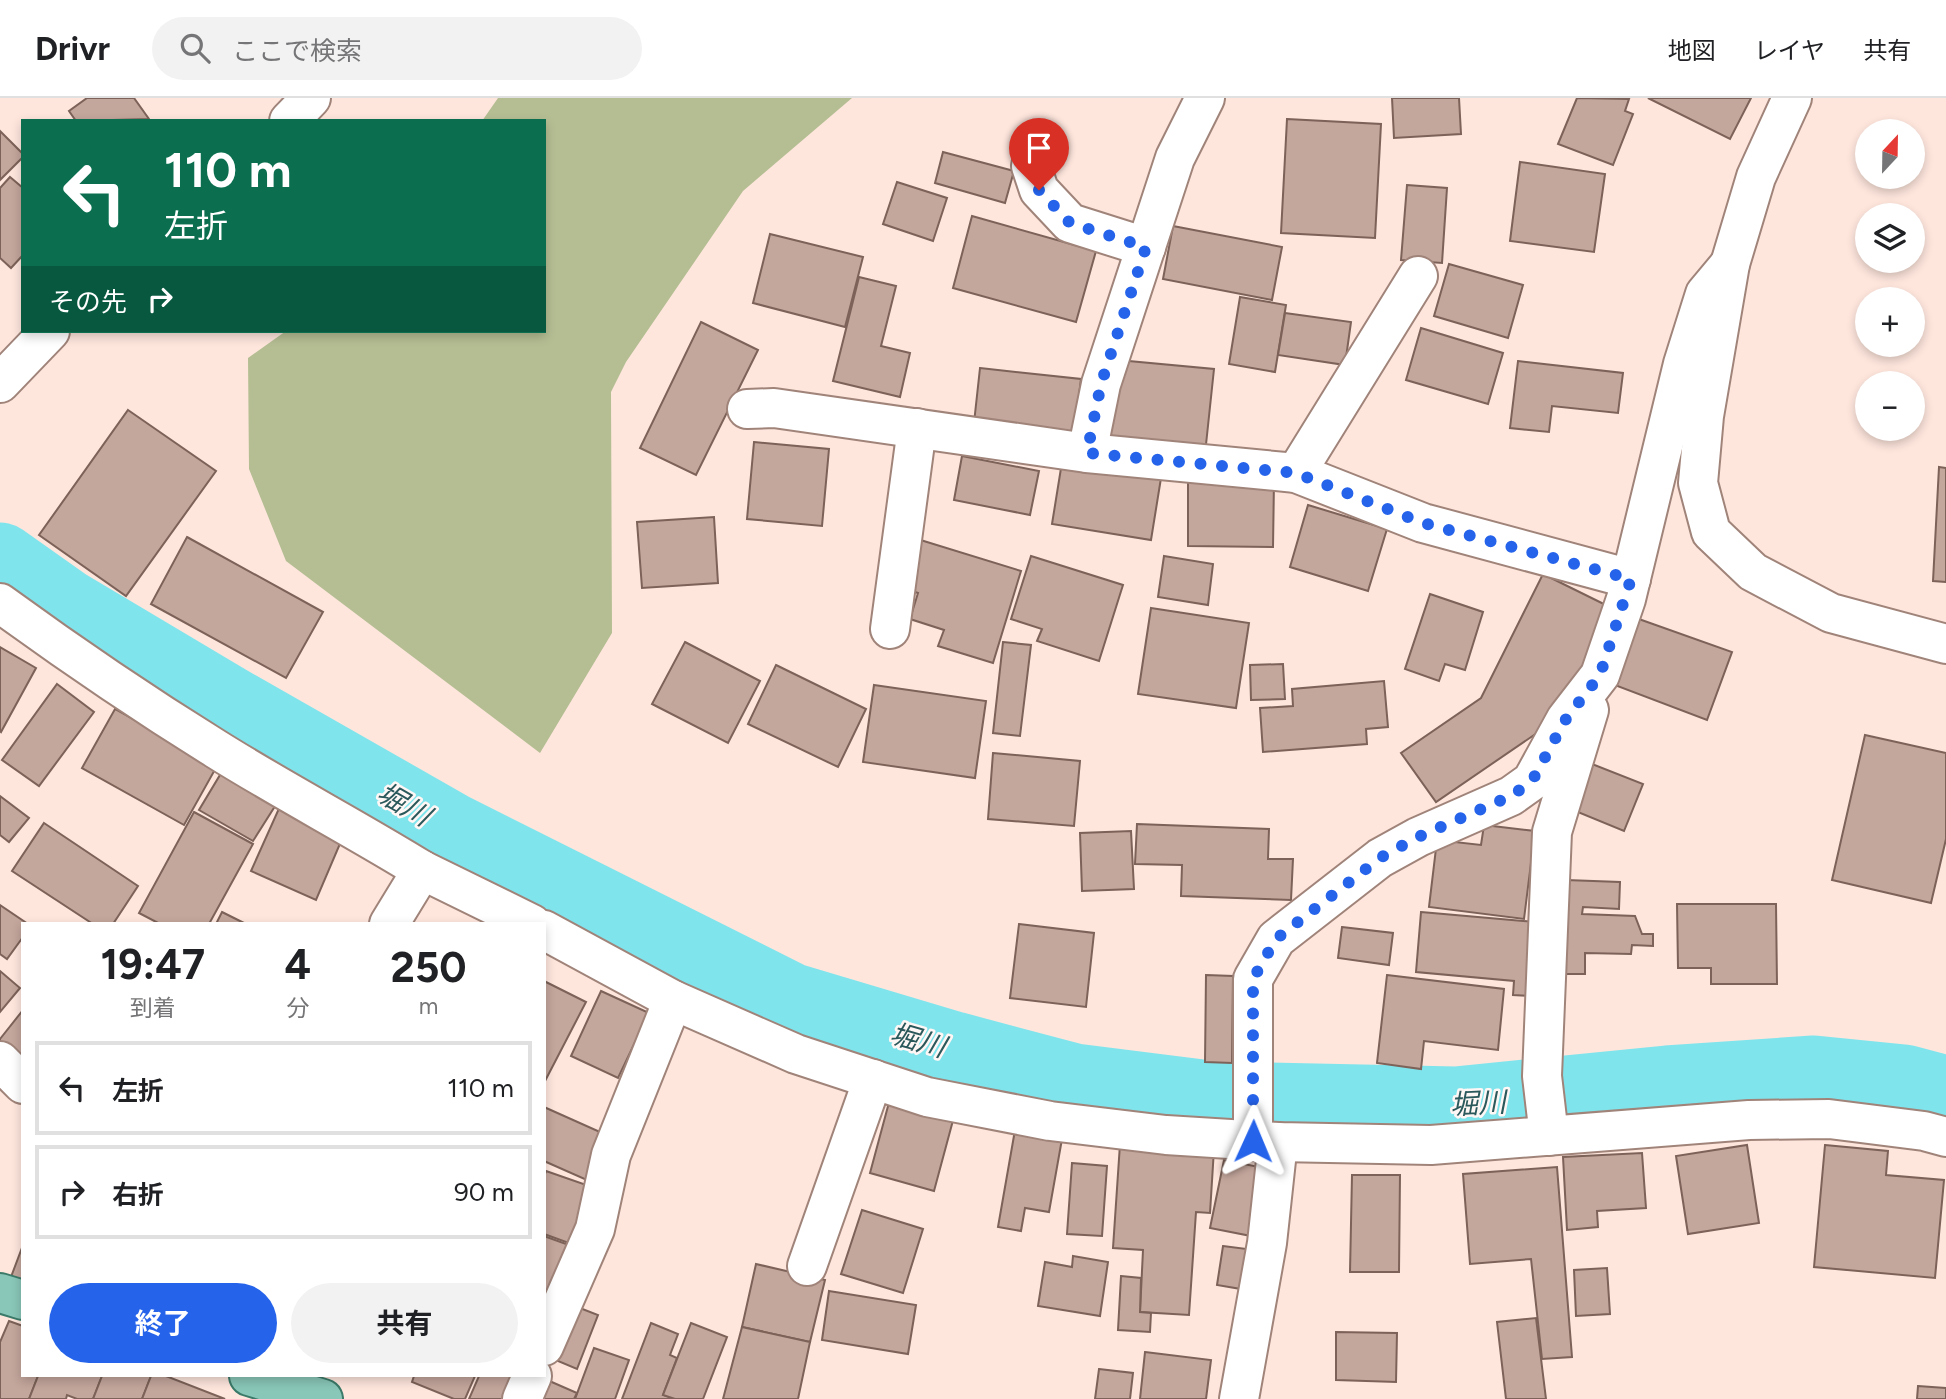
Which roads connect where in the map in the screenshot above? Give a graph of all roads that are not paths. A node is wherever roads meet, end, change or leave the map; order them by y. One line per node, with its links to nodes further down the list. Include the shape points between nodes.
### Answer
1 (311, 98): 4 (street)
2 (1205, 98): 6 (street, via 1175,158)
3 (1792, 98): 7 (street, via 1756,177)
4 (291, 119)
5 (1031, 166): 6 (street, via 1039,190 1070,223)
6 (1146, 247): 13 (street, via 1101,384)
7 (1730, 264): 15 (street, via 1705,294 1694,329); 18 (street, via 1704,416 1698,483 1711,532 1753,572 1831,612)
8 (1418, 276): 14 (street)
9 (48, 333): 10 (street)
10 (0, 383)
11 (747, 409): 12 (street, via 774,408)
12 (917, 428): 13 (street); 17 (street)
13 (1087, 453): 14 (street)
14 (1296, 473): 15 (street, via 1423,523)
15 (1631, 579): 19 (street)
16 (0, 603): 20 (street, via 217,750)
17 (890, 629)
18 (1946, 644)
19 (1600, 675): 28 (street, via 1552,832 1542,1076); 30 (street, via 1566,719 1532,781 1511,796 1380,858 1276,939 1253,979)
20 (422, 870): 21 (street); 22 (street)
21 (390, 922)
22 (528, 922)
23 (546, 931): 24 (street)
24 (673, 1000): 26 (street, via 796,1054); 34 (street, via 611,1155 595,1229)
25 (0, 1061): 27 (street)
26 (873, 1079): 30 (street, via 927,1097 1050,1121 1167,1136); 31 (street)
27 (21, 1082)
28 (1549, 1136): 29 (street, via 1749,1120 1829,1119 1924,1130); 30 (street, via 1431,1145)
29 (1946, 1137)
30 (1266, 1142): 39 (street, via 1267,1243)
31 (807, 1266)
32 (0, 1293): 33 (main road)
33 (21, 1299)
34 (546, 1341)
35 (252, 1377): 37 (main road)
36 (532, 1377): 38 (street)
37 (323, 1399)
38 (522, 1399)
39 (1239, 1399)

